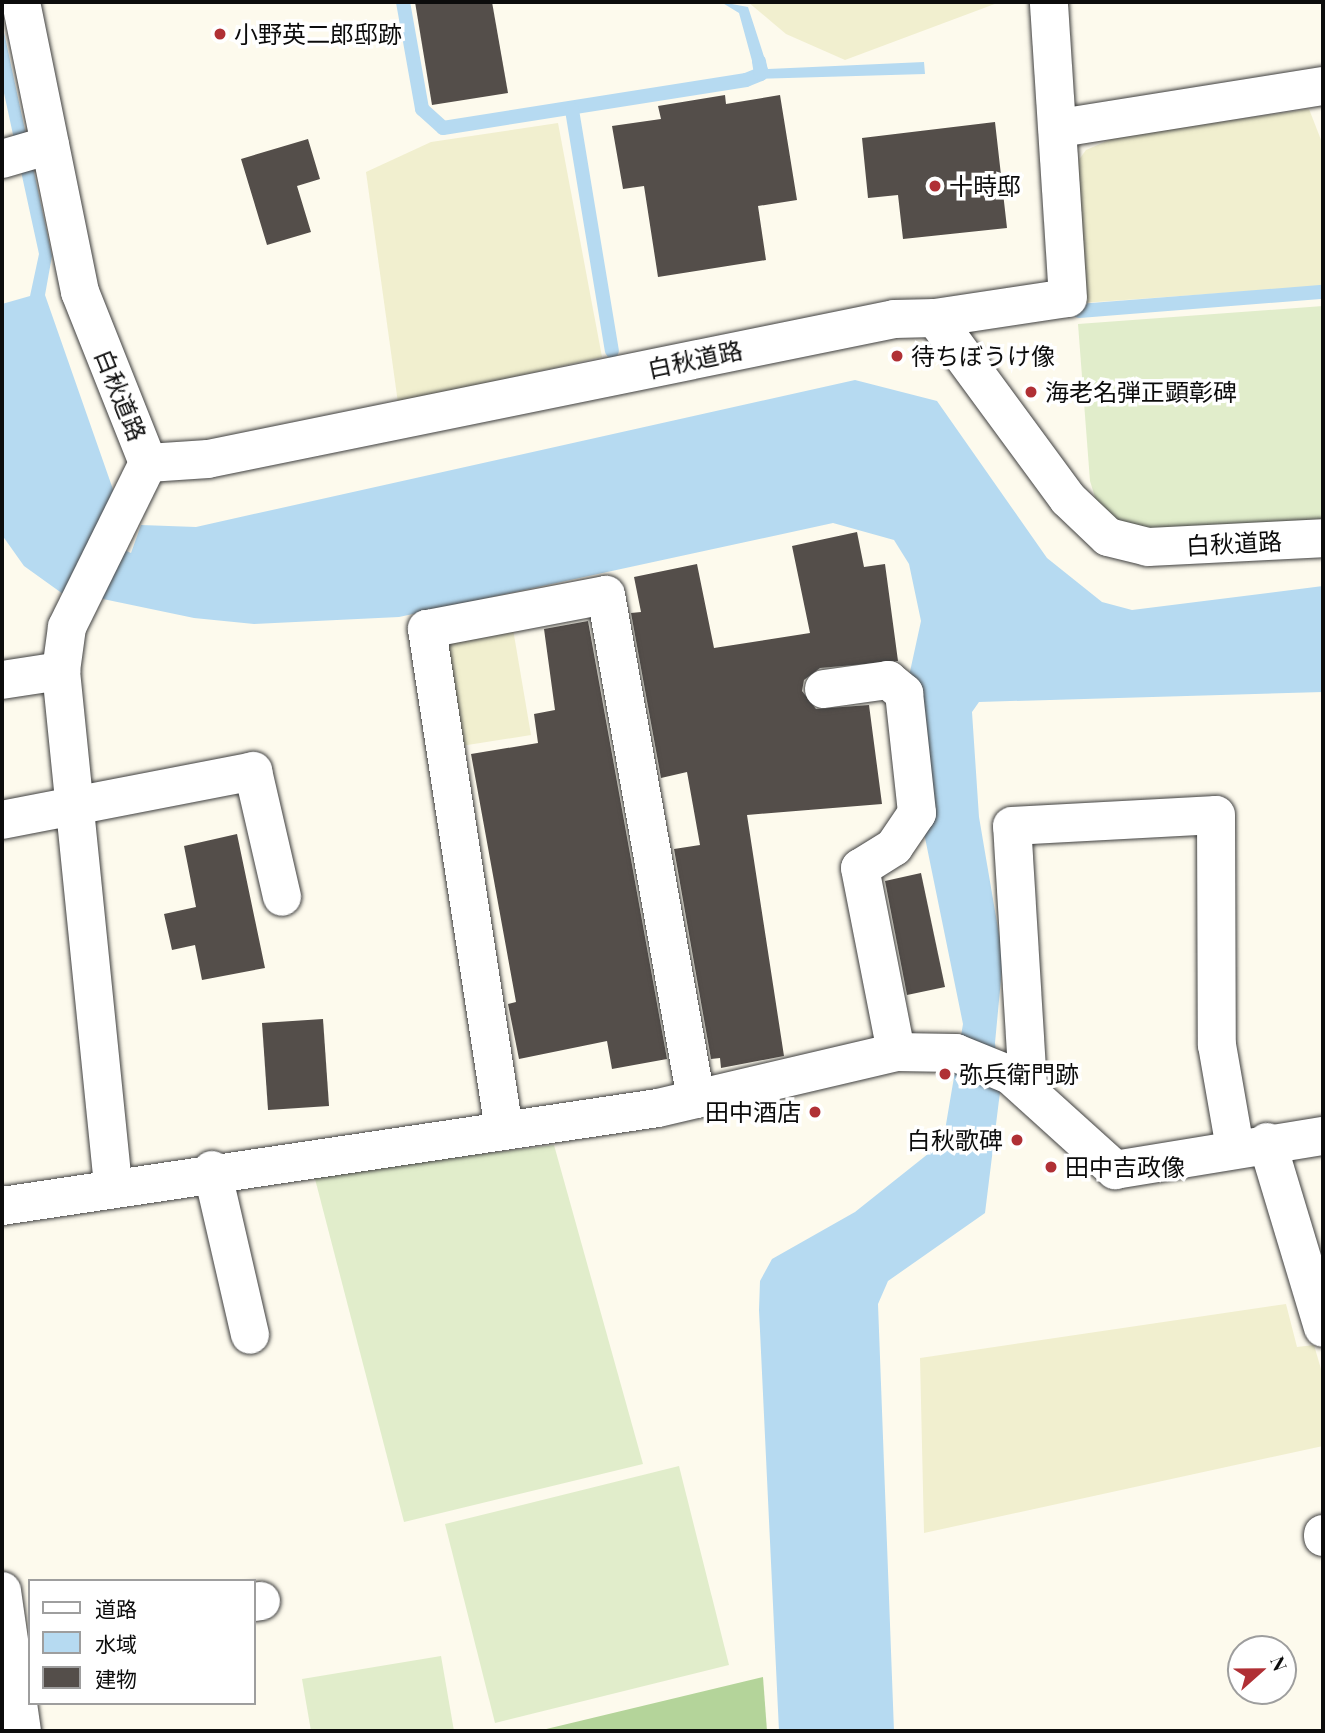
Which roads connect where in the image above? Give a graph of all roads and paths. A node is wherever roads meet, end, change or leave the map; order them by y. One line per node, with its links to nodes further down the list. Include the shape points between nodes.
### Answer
1 (21, 2): 5 (street, 白秋道路)
2 (1049, 2): 4 (street)
3 (1323, 86): 4 (street)
4 (1060, 128): 7 (street, via 1068,298)
5 (50, 145): 6 (street); 8 (street, 白秋道路, via 80,292)
6 (2, 159)
7 (935, 318): 8 (street, 白秋道路, via 894,319 208,459); 9 (street, 白秋道路, via 1068,499 1108,537 1148,547)
8 (148, 463): 10 (street, via 67,627)
9 (1323, 538)
10 (61, 671): 11 (street); 13 (street)
11 (2, 680)
12 (824, 689): 16 (street, via 888,680 904,693 917,813 894,846 860,868)
13 (75, 809): 14 (street); 15 (street, via 253,771); 23 (street)
14 (2, 820)
15 (282, 897)
16 (896, 1052): 17 (street, via 956,1053); 18 (street)
17 (1019, 1080): 21 (street, via 1115,1170); 21 (street, via 1012,826 1216,815 1217,1045)
18 (695, 1100): 19 (street); 19 (street, via 606,594 427,629)
19 (505, 1130): 22 (street)
20 (1323, 1136): 21 (street)
21 (1251, 1145): 25 (street)
22 (212, 1170): 23 (street); 26 (street)
23 (113, 1185): 24 (street)
24 (2, 1206)
25 (1323, 1328)
26 (250, 1335)
27 (2, 1591): 28 (street)
28 (19, 1631): 29 (street)
29 (22, 1731)

